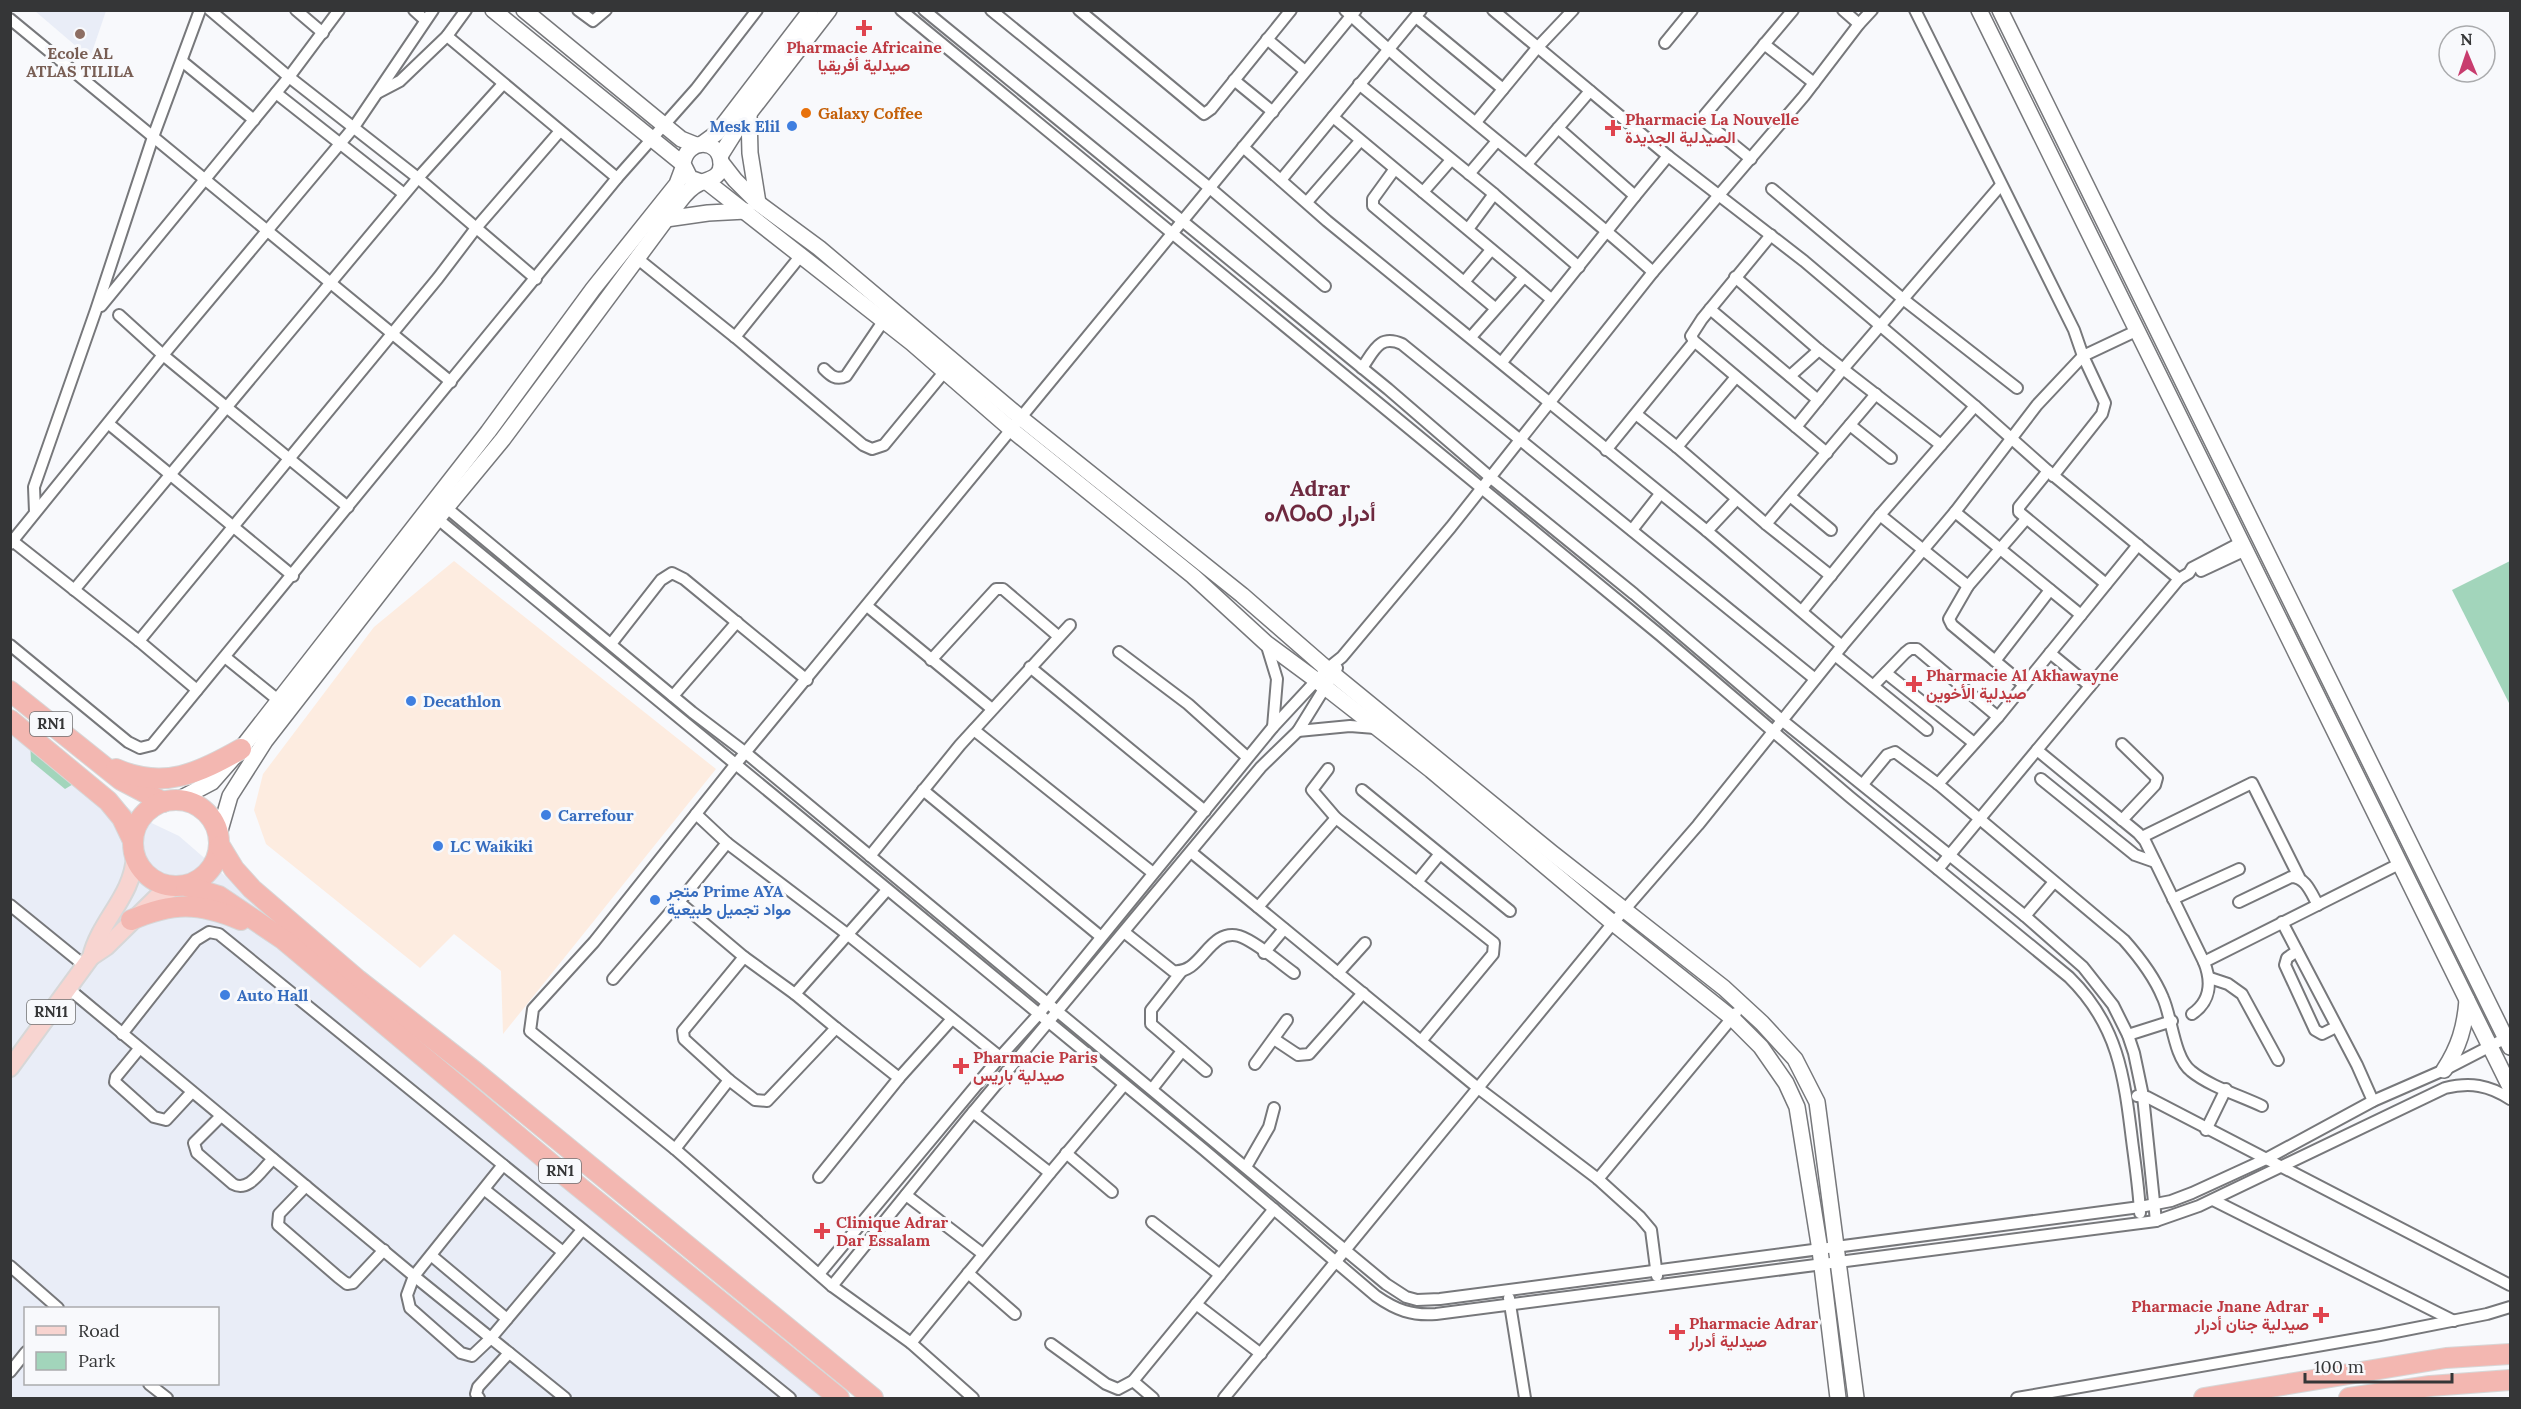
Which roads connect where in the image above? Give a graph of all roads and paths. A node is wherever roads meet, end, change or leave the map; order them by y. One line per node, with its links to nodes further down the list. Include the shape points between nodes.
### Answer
1 (200, 10): 41 (street)
2 (210, 10): 43 (street)
3 (296, 10): 34 (street)
4 (339, 10): 34 (street)
5 (414, 10): 32 (street)
6 (433, 10): 32 (street)
7 (466, 10): 35 (street)
8 (493, 10): 62 (main road)
9 (524, 10): 57 (main road)
10 (579, 10): 11 (street, via 593,21)
11 (606, 10)
12 (757, 10): 57 (street)
13 (812, 10): 66 (main road, via 717,133)
14 (829, 10): 53 (main road)
15 (900, 10): 97 (street)
16 (924, 10): 92 (street)
17 (992, 10): 82 (street)
18 (1079, 10): 44 (street, via 1201,113 1208,112)
19 (1290, 10): 36 (street)
20 (1492, 10): 39 (street)
21 (1573, 10): 39 (street)
22 (1692, 10): 37 (street)
23 (1843, 10): 33 (street)
24 (1872, 10): 33 (street)
25 (1915, 10): 81 (street)
26 (1979, 10): 118 (main road)
27 (2000, 10): 308 (main road)
28 (1350, 12): 40 (street); 42 (street)
29 (1790, 12): 38 (street)
30 (1419, 14): 40 (street); 48 (street)
31 (10, 19): 61 (street)
32 (425, 20): 50 (street)
33 (1859, 24): 45 (street)
34 (323, 33): 43 (street)
35 (447, 36): 46 (street); 50 (street, via 400,81)
36 (1267, 39): 42 (street); 44 (street)
37 (1665, 43)
38 (1764, 44): 45 (street); 70 (street, via 1704,116 1708,124)
39 (1537, 48): 48 (street); 49 (street)
40 (1388, 50): 47 (street); 56 (street)
41 (183, 62): 55 (street); 61 (street)
42 (1305, 71): 52 (street)
43 (289, 77): 51 (street); 58 (street)
44 (1234, 80): 52 (street)
45 (1814, 83): 70 (street)
46 (503, 84): 60 (street); 77 (street)
47 (1359, 84): 54 (street); 71 (street)
48 (1503, 89): 56 (street)
49 (1590, 91): 59 (street); 68 (street)
50 (379, 92): 58 (street)
51 (276, 93): 55 (street); 65 (street)
52 (1273, 112): 67 (street)
53 (749, 115): 69 (main road); 90 (main road)
54 (1333, 117): 63 (street); 79 (street)
55 (254, 120): 76 (street)
56 (1476, 122): 64 (street)
57 (665, 125): 62 (street); 66 (main road, via 681,139)
58 (354, 127): 65 (street); 77 (street)
59 (1558, 128): 72 (street); 88 (street)
60 (560, 130): 78 (street); 93 (street)
61 (153, 136): 76 (street); 114 (street)
62 (653, 139): 73 (main road); 78 (street)
63 (1360, 141): 74 (street); 89 (street)
64 (1497, 141): 72 (street); 75 (street)
65 (339, 144): 85 (street); 95 (street)
66 (699, 144): 69 (main road, via 712,147); 73 (main road, via 686,152)
67 (1243, 147): 79 (street); 82 (street)
68 (1668, 156): 87 (street); 88 (street)
69 (720, 159): 80 (main road, via 718,174); 90 (main road)
70 (1751, 159): 87 (street)
71 (1451, 160): 75 (street); 84 (street)
72 (1527, 164): 96 (street)
73 (683, 166): 80 (main road, via 690,178); 161 (main road, via 677,183 593,289)
74 (1394, 170): 84 (street); 107 (street, via 1373,200 1373,206)
75 (1469, 174): 86 (street)
76 (204, 178): 95 (street); 114 (street)
77 (418, 178): 85 (street); 93 (street)
78 (617, 178): 106 (street)
79 (1281, 180): 89 (street)
80 (704, 182): 90 (main road); 91 (main road, via 688,191)
81 (2001, 185): 111 (street); 125 (street, via 2074,330)
82 (1211, 189): 92 (street); 109 (street)
83 (1772, 189): 111 (street)
84 (1423, 192): 94 (street)
85 (404, 194): 108 (street)
86 (1494, 194): 94 (street); 102 (street)
87 (1720, 195): 98 (street); 103 (street)
88 (1635, 196): 96 (street)
89 (1307, 202): 121 (street)
90 (752, 207): 91 (main road); 100 (main road); 142 (main road, via 819,248)
91 (666, 219): 101 (main road)
92 (1184, 222): 97 (street); 127 (street)
93 (476, 228): 106 (street); 119 (street)
94 (1468, 229): 99 (street)
95 (267, 231): 108 (street); 124 (street)
96 (1607, 231): 102 (street); 103 (street)
97 (1173, 234): 142 (street); 156 (street)
98 (1771, 235): 105 (street); 117 (street)
99 (1491, 249): 104 (street); 107 (street)
100 (802, 254): 116 (main road); 120 (street)
101 (638, 259): 120 (street); 161 (main road, via 503,439)
102 (1579, 267): 110 (street)
103 (1653, 272): 137 (street)
104 (1524, 277): 110 (street); 112 (street)
105 (1735, 277): 113 (street); 123 (street)
106 (536, 279): 133 (street)
107 (1464, 282): 112 (street)
108 (330, 283): 119 (street); 139 (street)
109 (1325, 286)
110 (1551, 299): 126 (street)
111 (1903, 299): 117 (street); 134 (street)
112 (1495, 308): 121 (street)
113 (1710, 309): 122 (street, via 1692,333); 131 (street)
114 (96, 310): 162 (street, via 34,487)
115 (119, 315): 124 (street)
116 (884, 320): 128 (street, via 846,376 832,377); 130 (main road)
117 (1879, 325): 129 (street); 138 (street)
118 (2136, 331): 125 (street); 173 (main road)
119 (392, 332): 133 (street); 152 (street)
120 (735, 337): 130 (street, via 872,449 884,445)
121 (1471, 337): 126 (street)
122 (1694, 342): 132 (street); 140 (street)
123 (1819, 350): 129 (street); 131 (street)
124 (163, 355): 139 (street); 141 (street)
125 (2083, 356): 146 (street, via 2037,405); 153 (street, via 2104,407)
126 (1502, 362): 137 (street)
127 (1362, 368): 145 (street, via 1380,343 1387,340 1402,344); 155 (street)
128 (824, 369)
129 (1843, 369): 135 (street); 136 (street)
130 (945, 372): 142 (main road)
131 (1790, 376): 136 (street)
132 (1736, 377): 144 (street); 148 (street)
133 (451, 382): 160 (street)
134 (2017, 388)
135 (1876, 394): 143 (street); 147 (street)
136 (1818, 400): 144 (street)
137 (1550, 403): 145 (street); 149 (street)
138 (1975, 406): 146 (street); 147 (street)
139 (228, 408): 152 (street); 154 (street)
140 (1636, 414): 148 (street); 149 (street)
141 (109, 424): 154 (street); 162 (street)
142 (1016, 424): 183 (street); 190 (main road); 201 (main road, via 1242,595)
143 (1850, 425): 150 (street); 151 (street)
144 (1796, 427): 150 (street)
145 (1521, 440): 155 (street); 168 (street)
146 (2012, 440): 153 (street); 163 (street)
147 (1941, 445): 164 (street)
148 (1677, 447): 159 (street)
149 (1606, 450): 157 (street)
150 (1827, 453): 158 (street)
151 (1891, 458)
152 (288, 459): 160 (street); 167 (street)
153 (2051, 473): 165 (street, via 2019,507); 172 (street)
154 (172, 474): 167 (street); 181 (street)
155 (1490, 477): 156 (street); 214 (street)
156 (1480, 489): 201 (street); 220 (street)
157 (1660, 494): 168 (street); 170 (street)
158 (1790, 496): 166 (street); 169 (street)
159 (1736, 500): 166 (street); 170 (street)
160 (348, 507): 176 (street)
161 (436, 509): 191 (street); 210 (main road); 228 (street)
162 (35, 512): 171 (street)
163 (1954, 512): 174 (street); 175 (street)
164 (1880, 515): 174 (street); 177 (street)
165 (2026, 519): 175 (street); 179 (street)
166 (1766, 524): 177 (street)
167 (233, 526): 176 (street); 189 (street)
168 (1632, 530): 202 (street)
169 (1831, 530)
170 (1707, 531): 184 (street)
171 (11, 541): 181 (street)
172 (2138, 545): 178 (street); 179 (street)
173 (2244, 546): 178 (street, via 2192,568); 252 (main road)
174 (1922, 548): 180 (street); 193 (street)
175 (1999, 550): 180 (street); 182 (street)
176 (293, 576): 196 (street)
177 (1831, 576): 184 (street)
178 (2179, 579): 206 (street)
179 (2106, 584): 185 (street)
180 (1968, 586): 198 (street, via 1952,609 1949,622)
181 (74, 590): 189 (street)
182 (2050, 590): 185 (street); 198 (street)
183 (867, 606): 197 (street); 203 (street)
184 (1802, 611): 193 (street)
185 (2081, 615): 195 (street)
186 (737, 622): 191 (street, via 672,573 661,580); 203 (street); 209 (street)
187 (1070, 625): 188 (street)
188 (1058, 636): 197 (street, via 1004,589 996,589); 199 (street)
189 (139, 640): 207 (street)
190 (1266, 643): 201 (main road); 215 (street, via 1277,679)
191 (611, 644): 209 (street)
192 (10, 645): 207 (street, via 140,748 152,745)
193 (1838, 650): 202 (street); 205 (street)
194 (1119, 652): 226 (street, via 1188,704)
195 (2050, 653): 204 (street); 206 (street)
196 (225, 657): 207 (street); 210 (street)
197 (931, 660): 211 (street)
198 (1995, 661): 204 (street)
199 (1030, 667): 211 (street); 238 (street)
200 (1886, 673): 205 (street); 212 (street, via 1910,649 1917,649); 221 (street)
201 (1326, 678): 215 (street); 216 (main road); 219 (street); 268 (main road)
202 (1815, 679): 214 (street)
203 (807, 680): 225 (street)
204 (2024, 685): 212 (street)
205 (1873, 686): 218 (street)
206 (2090, 686): 224 (street)
207 (197, 690)
208 (10, 691): 227 (highway, RN1)
209 (673, 696): 225 (street)
210 (284, 704): 223 (main road); 244 (main road, via 236,784 225,808)
211 (992, 709): 217 (street)
212 (1998, 717): 221 (street)
213 (10, 720): 246 (highway, RN1, via 108,801 123,818)
214 (1783, 721): 220 (street); 231 (street)
215 (1273, 727): 226 (street)
216 (1378, 728): 219 (street, via 1350,726); 272 (main road)
217 (974, 730): 234 (street); 255 (street)
218 (1928, 730)
219 (1298, 731): 247 (street, via 1261,767)
220 (1773, 732): 253 (street); 268 (street)
221 (1974, 743): 232 (street)
222 (2122, 744): 242 (street, via 2157,778)
223 (241, 749): 227 (highway, via 187,776 165,778 136,776); 237 (main road, via 212,782)
224 (2037, 750): 233 (street); 241 (street)
225 (746, 753): 228 (street); 249 (street)
226 (1247, 757): 238 (street)
227 (92, 758): 237 (highway, RN1, via 131,787)
228 (735, 765): 239 (street); 260 (street)
229 (1328, 769): 240 (street, via 1312,789)
230 (2041, 779): 236 (street)
231 (1863, 784): 232 (street, via 1887,755 1895,752); 250 (street)
232 (1938, 784): 241 (street)
233 (2079, 785): 236 (street); 242 (street)
234 (923, 790): 249 (street); 276 (street)
235 (1362, 790): 248 (street)
236 (2067, 800): 251 (street, via 2135,855)
237 (171, 801): 244 (highway, RN1, via 188,801 204,810 216,825); 246 (highway, via 155,806 141,818)
238 (1205, 811): 255 (street)
239 (696, 814): 245 (street); 337 (street, via 594,942 533,1009 530,1021 530,1031)
240 (1336, 818): 257 (street); 266 (street)
241 (1979, 820): 250 (street); 258 (street)
242 (2122, 820): 243 (street)
243 (2142, 837): 251 (street); 256 (street, via 2252,783)
244 (219, 840): 259 (highway, via 213,867 205,876); 402 (highway, RN1, via 234,869 252,889 358,980)
245 (727, 843): 262 (street); 275 (street)
246 (134, 849): 259 (highway, RN1, via 147,876 160,884); 282 (main road, RN11, via 133,874 127,889)
247 (1191, 852): 266 (street); 274 (street)
248 (1439, 855): 257 (street); 267 (street)
249 (870, 856): 293 (street)
250 (1949, 856): 253 (street); 269 (street)
251 (2155, 862): 261 (street)
252 (2399, 864): 265 (street); 292 (main road)
253 (1938, 869): 314 (street, via 2082,990 2103,1018)
254 (2239, 869): 261 (street)
255 (1153, 873): 276 (street)
256 (2299, 877): 263 (street, via 2291,877); 265 (street)
257 (1417, 882): 307 (street, via 1494,943 1493,954)
258 (2054, 882): 269 (street); 300 (street, via 2138,955 2155,980)
259 (180, 886): 270 (main road, RN11, via 157,897); 277 (highway, RN1, via 219,896)
260 (887, 890): 275 (street); 297 (street)
261 (2173, 899): 283 (street)
262 (679, 902): 281 (street); 288 (street)
263 (2239, 902)
264 (10, 905): 282 (street)
265 (2318, 905): 271 (street)
266 (1258, 907): 273 (street)
267 (1510, 911)
268 (1624, 911): 272 (street); 294 (main road)
269 (2025, 916): 305 (street, via 2095,980)
270 (131, 920): 277 (highway, via 161,908 190,905 225,913); 282 (main road, RN11)
271 (2282, 922): 279 (street); 283 (street)
272 (1613, 923): 294 (main road); 324 (street)
273 (1284, 929): 280 (street); 286 (street)
274 (1124, 932): 284 (street, via 1173,971); 295 (street)
275 (847, 934): 291 (street); 298 (street)
276 (1100, 936): 293 (street)
277 (284, 940): 401 (highway, RN1, via 562,1173)
278 (1365, 943): 286 (street)
279 (2297, 951): 302 (street); 302 (street, via 2287,958 2285,965 2315,1030 2322,1034)
280 (1264, 952): 284 (street, via 1230,934 1220,937 1190,969); 285 (street)
281 (744, 957): 291 (street); 321 (street, via 682,1034)
282 (88, 961): 289 (main road, RN11)
283 (2204, 962): 287 (street)
284 (1181, 972): 311 (street, via 1151,1010 1150,1017 1151,1024)
285 (1294, 973)
286 (1338, 973): 290 (street)
287 (2210, 978): 296 (street, via 2207,997); 315 (street, via 2242,994)
288 (613, 979)
289 (69, 989): 304 (street); 317 (main road, RN11)
290 (1363, 993): 306 (street, via 1309,1054 1298,1055); 307 (street)
291 (795, 994): 303 (street)
292 (2467, 1000): 309 (main road); 318 (main road, via 2464,1030)
293 (1046, 1004): 295 (street); 297 (street)
294 (1737, 1012): 346 (street); 363 (main road, via 1795,1059 1817,1102); 365 (main road, via 1792,1094)
295 (1057, 1013): 301 (street); 325 (street)
296 (2192, 1014)
297 (1038, 1015): 301 (street); 313 (street)
298 (952, 1019): 313 (street); 320 (street)
299 (1287, 1020): 306 (street)
300 (2172, 1022): 305 (street); 326 (street, via 2179,1054 2186,1066)
301 (1049, 1024): 322 (street); 334 (street)
302 (2336, 1026): 331 (street)
303 (836, 1028): 320 (street); 321 (street, via 767,1101 755,1100)
304 (122, 1034): 310 (street); 341 (street, via 196,940 209,932 219,934)
305 (2128, 1035): 312 (street)
306 (1274, 1039): 316 (street)
307 (1421, 1041): 324 (street)
308 (2508, 1043): 309 (street)
309 (2490, 1046): 318 (street); 323 (main road)
310 (139, 1049): 327 (street); 327 (street, via 115,1082 154,1117 166,1120)
311 (1182, 1051): 319 (street); 325 (street)
312 (2134, 1053): 314 (street); 328 (street)
313 (999, 1057): 370 (street)
314 (2119, 1058): 329 (street)
315 (2278, 1060)
316 (1255, 1064)
317 (10, 1068)
318 (2444, 1070): 331 (street)
319 (1206, 1071)
320 (899, 1078): 345 (street)
321 (729, 1080): 337 (street)
322 (1124, 1085): 338 (street); 354 (street)
323 (2511, 1087)
324 (1479, 1088): 346 (street); 360 (street)
325 (1152, 1089): 342 (street)
326 (2226, 1089): 332 (street); 336 (street)
327 (192, 1092): 335 (street)
328 (2143, 1096): 329 (street); 336 (street); 352 (street)
329 (2127, 1098): 353 (street)
330 (2511, 1099): 343 (street, via 2473,1084 2445,1088)
331 (2373, 1101): 340 (street)
332 (2262, 1106)
333 (1274, 1108): 342 (street, via 1269,1127)
334 (973, 1112): 344 (street); 350 (street)
335 (221, 1116): 339 (street); 339 (street, via 194,1147 233,1184 246,1186)
336 (2206, 1130): 340 (street)
337 (675, 1149): 370 (street)
338 (1066, 1154): 344 (street); 349 (street)
339 (273, 1159): 347 (street)
340 (2264, 1160): 343 (street); 352 (street, via 2192,1193)
341 (503, 1165): 348 (street); 358 (street)
342 (1246, 1167): 360 (street)
343 (2281, 1167): 351 (street); 374 (street)
344 (1050, 1173): 362 (street)
345 (819, 1177)
346 (1598, 1179): 368 (street, via 1647,1224)
347 (306, 1186): 359 (street); 359 (street, via 279,1214 278,1225 338,1277 347,1284 353,1283)
348 (485, 1190): 361 (street); 364 (street)
349 (1112, 1192)
350 (906, 1195): 362 (street); 375 (street)
351 (2213, 1200): 355 (street); 385 (street)
352 (2155, 1204): 353 (street); 355 (street)
353 (2140, 1207): 357 (street); 363 (street)
354 (1274, 1209): 366 (street); 371 (street)
355 (2156, 1221): 357 (street)
356 (1152, 1222): 371 (street)
357 (2141, 1223): 363 (street)
358 (582, 1230): 361 (street); 400 (street)
359 (384, 1250): 372 (street)
360 (1345, 1251): 366 (street); 377 (street, via 1406,1297)
361 (563, 1252): 384 (street)
362 (983, 1254): 369 (street)
363 (1838, 1254): 365 (street); 408 (main road)
364 (432, 1256): 372 (street); 384 (street)
365 (1821, 1257): 368 (street); 373 (street); 407 (main road)
366 (1336, 1262): 382 (street, via 1400,1311 1424,1315); 391 (street)
367 (10, 1266): 380 (street)
368 (1657, 1271): 373 (street); 376 (street)
369 (968, 1273): 383 (street); 387 (street)
370 (819, 1274): 375 (street)
371 (1220, 1275): 378 (street)
372 (414, 1276): 386 (street); 386 (street, via 407,1295 410,1308 461,1353 472,1356)
373 (1659, 1285): 379 (street)
374 (2511, 1285)
375 (832, 1286): 387 (street)
376 (1508, 1290): 377 (street); 379 (street)
377 (1454, 1297): 382 (street)
378 (1196, 1304): 391 (street); 395 (street)
379 (1511, 1304): 382 (street); 406 (street)
380 (57, 1307)
381 (2511, 1307): 385 (street)
382 (1456, 1311)
383 (1015, 1314)
384 (507, 1319): 386 (street)
385 (2454, 1321): 409 (street)
386 (491, 1338): 389 (street)
387 (911, 1343): 403 (street)
388 (1051, 1344): 395 (street, via 1106,1384 1118,1389)
389 (509, 1353): 398 (street, via 478,1387); 399 (street)
390 (24, 1354): 393 (street)
391 (1261, 1354): 405 (street)
392 (2511, 1354): 410 (highway, via 2446,1358)
393 (10, 1372)
394 (2511, 1380): 411 (highway)
395 (1133, 1381): 404 (street)
396 (151, 1385): 397 (street)
397 (167, 1398)
398 (479, 1398)
399 (565, 1398)
400 (790, 1398)
401 (840, 1398)
402 (873, 1398)
403 (973, 1398)
404 (1153, 1398)
405 (1224, 1398)
406 (1524, 1398)
407 (1838, 1398)
408 (1856, 1398)
409 (2017, 1398)
410 (2204, 1398)
411 (2349, 1398)

